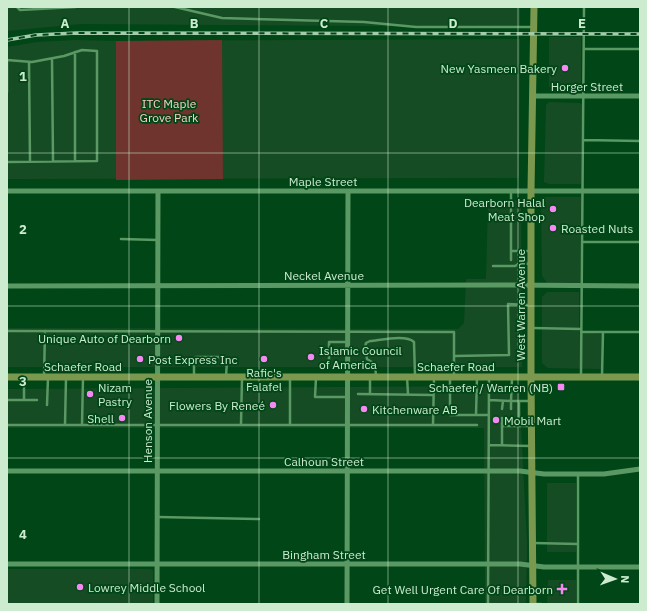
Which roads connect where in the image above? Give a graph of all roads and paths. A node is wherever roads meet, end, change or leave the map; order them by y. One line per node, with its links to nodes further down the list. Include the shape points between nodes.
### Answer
1 (17, 7): 2 (lane, via 20,10)
2 (76, 7)
3 (175, 7): 6 (lane, via 222,18 364,22 416,27)
4 (534, 7): 6 (main road, West Warren Avenue)
5 (584, 7): 7 (lane)
6 (535, 26): 14 (main road, West Warren Avenue)
7 (584, 49): 8 (lane); 15 (lane)
8 (640, 50)
9 (75, 52): 10 (lane); 19 (lane); 19 (lane, via 98,51 97,161)
10 (52, 59): 12 (lane); 22 (lane)
11 (7, 60): 12 (lane); 13 (lane)
12 (29, 62): 21 (lane)
13 (7, 92)
14 (533, 96): 15 (street, Horger Street); 27 (main road, West Warren Avenue)
15 (584, 96): 16 (street, Horger Street); 17 (lane)
16 (640, 96)
17 (584, 140): 18 (lane); 28 (lane)
18 (640, 141)
19 (75, 161): 22 (lane)
20 (7, 162): 21 (lane)
21 (30, 162): 22 (lane)
22 (53, 162)
23 (7, 191): 24 (street, Maple Street)
24 (158, 191): 25 (street, Maple Street); 31 (street, Henson Avenue)
25 (348, 191): 26 (street, Maple Street); 40 (street)
26 (511, 191): 27 (street, Maple Street); 35 (lane)
27 (532, 191): 28 (street, Maple Street); 34 (main road, West Warren Avenue)
28 (583, 191): 29 (street, Maple Street); 32 (lane)
29 (640, 191)
30 (121, 239): 31 (lane)
31 (158, 240): 39 (street, Henson Avenue)
32 (582, 242): 33 (lane); 43 (lane)
33 (640, 242)
34 (532, 251): 35 (lane); 37 (main road, West Warren Avenue)
35 (511, 252): 36 (lane)
36 (511, 260)
37 (532, 264): 38 (lane); 42 (main road, West Warren Avenue)
38 (493, 266)
39 (158, 285): 40 (street, Neckel Avenue); 41 (street, Neckel Avenue); 50 (street, Henson Avenue)
40 (347, 285): 42 (street, Neckel Avenue); 51 (street)
41 (7, 286)
42 (531, 286): 43 (street, Neckel Avenue); 45 (main road, West Warren Avenue)
43 (582, 286): 44 (street, Neckel Avenue); 47 (lane)
44 (640, 286)
45 (531, 304): 46 (main road, West Warren Avenue); 55 (lane, via 508,304 509,355)
46 (531, 328): 47 (lane); 77 (main road, West Warren Avenue)
47 (581, 330): 52 (lane); 78 (lane)
48 (7, 331): 49 (lane)
49 (45, 331): 50 (lane); 59 (lane)
50 (157, 331): 51 (lane); 62 (street, Henson Avenue)
51 (347, 331): 54 (street); 55 (lane, via 454,332)
52 (603, 332): 53 (lane); 79 (lane)
53 (640, 332)
54 (347, 342): 56 (lane, via 329,342); 68 (street)
55 (454, 356): 73 (lane)
56 (329, 360)
57 (7, 377): 58 (main road, Schaefer Road)
58 (24, 377): 59 (main road, Schaefer Road); 87 (lane)
59 (46, 377): 60 (main road, Schaefer Road); 94 (lane)
60 (66, 377): 61 (main road, Schaefer Road); 102 (lane)
61 (83, 377): 62 (main road, Schaefer Road); 103 (lane)
62 (157, 377): 63 (main road, Schaefer Road); 104 (street, Henson Avenue)
63 (194, 377): 64 (main road, Schaefer Road); 64 (lane, via 196,357 226,358)
64 (226, 377): 65 (main road, Schaefer Road)
65 (242, 377): 66 (main road, Schaefer Road); 105 (lane)
66 (290, 377): 67 (main road, Schaefer Road); 106 (lane)
67 (316, 377): 68 (main road, Schaefer Road); 85 (lane, via 315,397)
68 (347, 377): 69 (main road, Schaefer Road); 85 (street)
69 (373, 377): 70 (main road, Schaefer Road); 71 (lane, via 375,364 367,359 366,343 401,338 414,342); 82 (lane)
70 (407, 377): 71 (main road, Schaefer Road); 83 (lane)
71 (415, 377): 72 (main road, Schaefer Road)
72 (434, 377): 73 (main road, Schaefer Road); 84 (lane)
73 (452, 377): 74 (main road, Schaefer Road); 97 (lane, via 450,415)
74 (477, 377): 75 (main road, Schaefer Road); 97 (lane)
75 (489, 377): 76 (main road, Schaefer Road); 89 (lane)
76 (512, 377): 77 (main road, Schaefer Road); 91 (lane)
77 (531, 377): 78 (main road, Schaefer Road); 93 (main road, West Warren Avenue)
78 (581, 377): 79 (main road, Schaefer Road)
79 (602, 377): 80 (main road, Schaefer Road)
80 (640, 377)
81 (358, 394): 82 (lane)
82 (370, 394): 83 (lane)
83 (408, 394): 84 (lane)
84 (433, 395): 108 (lane)
85 (347, 396): 107 (street)
86 (7, 400): 87 (lane)
87 (24, 400): 88 (lane)
88 (37, 400)
89 (489, 400): 90 (lane); 98 (lane)
90 (502, 401): 91 (lane); 95 (lane)
91 (511, 401): 92 (lane); 96 (lane)
92 (519, 401): 93 (lane); 112 (lane)
93 (531, 401): 113 (main road, West Warren Avenue)
94 (47, 405)
95 (502, 409)
96 (511, 409)
97 (476, 415): 98 (lane)
98 (489, 415): 114 (lane)
99 (502, 418): 110 (lane)
100 (511, 418): 111 (lane)
101 (7, 425): 102 (lane)
102 (65, 425): 103 (lane)
103 (82, 425): 104 (lane)
104 (157, 425): 105 (lane); 119 (street, Henson Avenue)
105 (241, 425): 106 (lane)
106 (290, 425): 107 (lane)
107 (347, 425): 108 (lane); 120 (street)
108 (433, 425): 109 (lane)
109 (477, 425)
110 (502, 426): 111 (lane); 115 (lane)
111 (511, 426): 112 (lane)
112 (519, 426): 113 (lane)
113 (532, 426): 116 (main road, West Warren Avenue)
114 (489, 445): 115 (lane); 121 (lane)
115 (502, 445): 116 (lane)
116 (532, 446): 122 (main road, West Warren Avenue)
117 (640, 469): 123 (street, Calhoun Street, via 604,474)
118 (7, 471): 119 (street, Calhoun Street)
119 (157, 471): 120 (street, Calhoun Street); 124 (street, Henson Avenue)
120 (347, 471): 121 (street, Calhoun Street); 130 (street)
121 (489, 471): 122 (street, Calhoun Street); 131 (lane)
122 (532, 472): 123 (street, Calhoun Street); 126 (main road, West Warren Avenue)
123 (578, 474): 127 (lane)
124 (157, 517): 125 (lane); 129 (street, Henson Avenue)
125 (259, 519)
126 (532, 543): 127 (lane); 132 (main road, West Warren Avenue)
127 (578, 544): 133 (lane)
128 (7, 564): 129 (street, Bingham Street)
129 (157, 564): 130 (street, Bingham Street); 135 (street, Henson Avenue)
130 (347, 564): 131 (street, Bingham Street); 136 (street)
131 (488, 564): 132 (street, Bingham Street); 137 (lane)
132 (532, 565): 133 (street, Bingham Street); 138 (main road, West Warren Avenue)
133 (578, 567): 134 (street, Bingham Street); 140 (lane)
134 (640, 567)
135 (157, 604)
136 (347, 604)
137 (488, 604)
138 (533, 604): 139 (lane)
139 (541, 604)
140 (578, 604)

